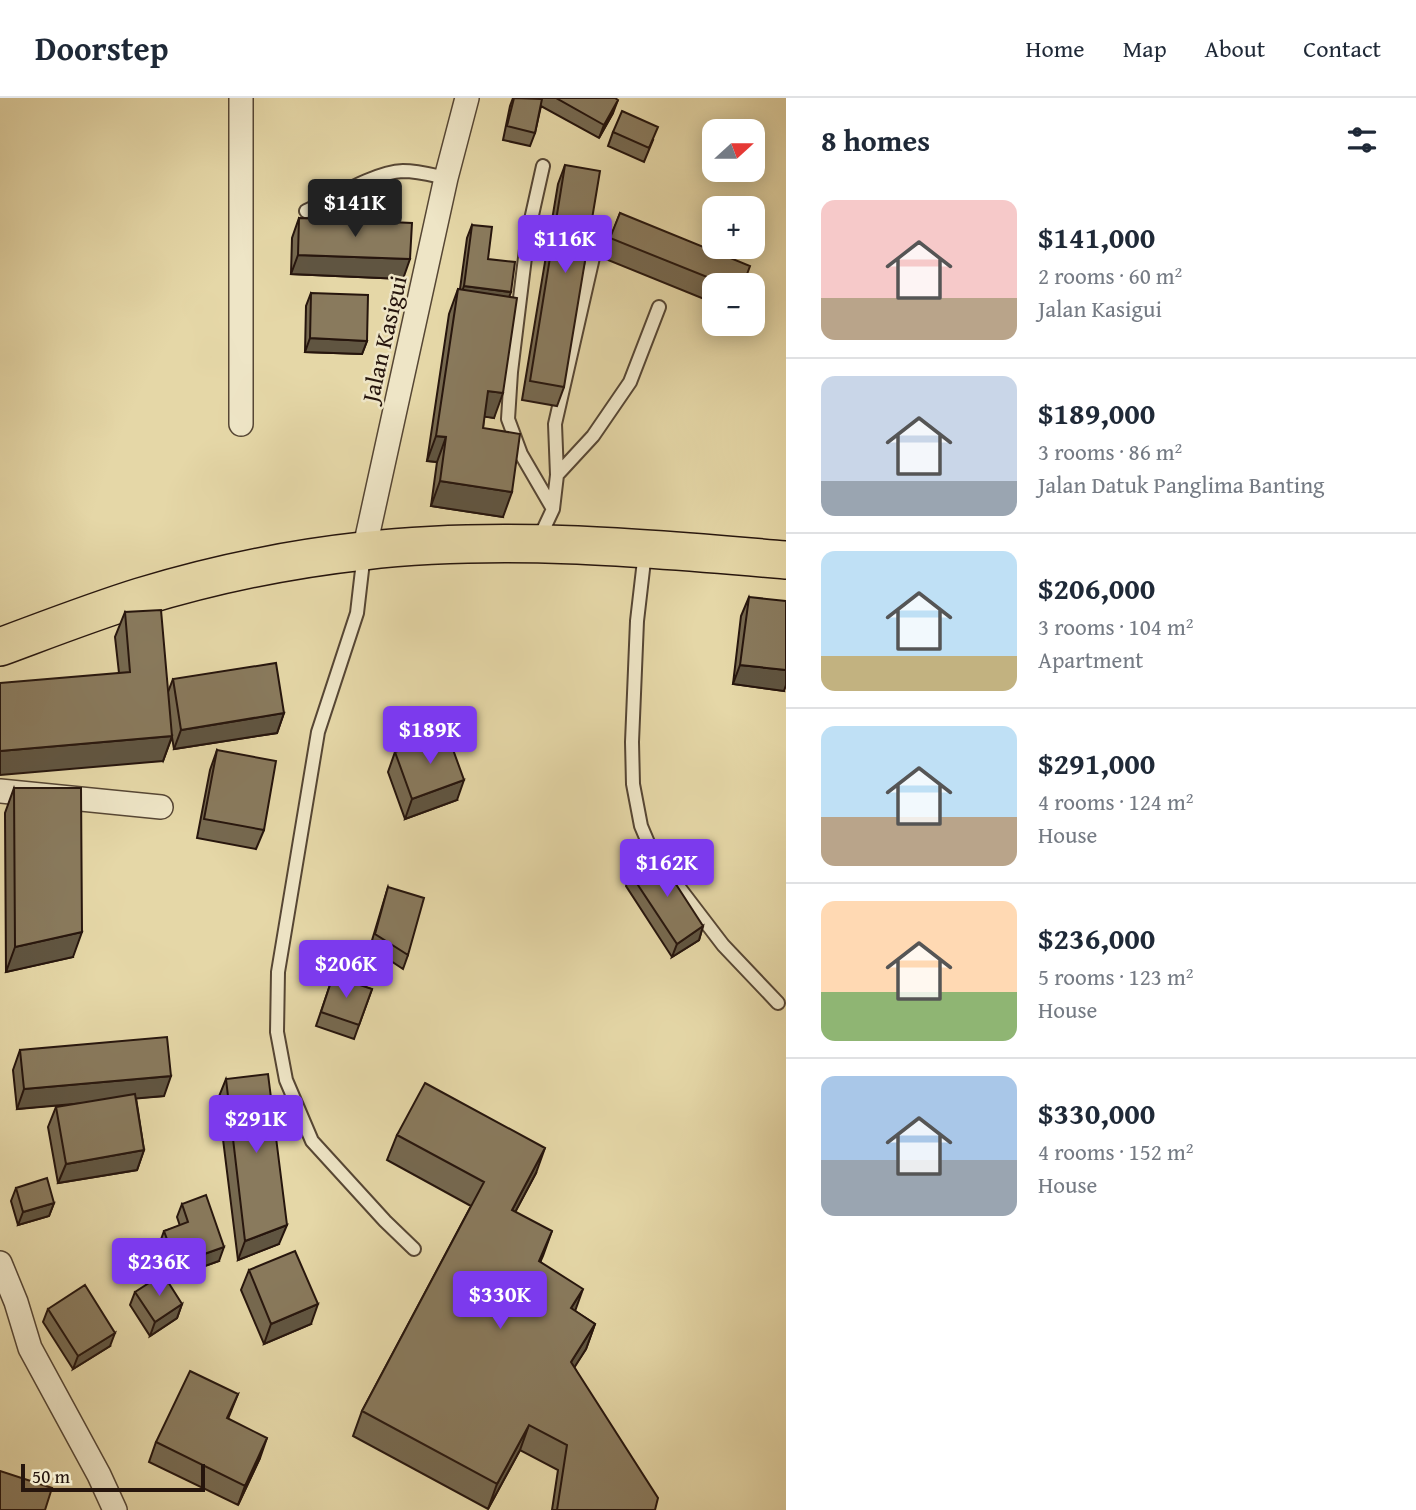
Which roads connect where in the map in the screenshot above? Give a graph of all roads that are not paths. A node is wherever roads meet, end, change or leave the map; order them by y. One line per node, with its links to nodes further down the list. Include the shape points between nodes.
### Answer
1 (241, 98): 8 (street)
2 (467, 98): 4 (street, Jalan Kasigui)
3 (543, 166): 10 (lane, via 528,233 508,419 521,454)
4 (446, 178): 5 (lane, via 399,171); 13 (street, Jalan Kasigui)
5 (306, 212)
6 (597, 240): 9 (lane, via 555,424)
7 (659, 307): 9 (lane, via 630,382 593,436)
8 (241, 424)
9 (557, 475): 10 (lane)
10 (553, 509): 11 (lane)
11 (537, 544): 12 (main road); 13 (main road)
12 (645, 548): 14 (main road); 18 (lane, via 632,743 641,826 652,852 723,945)
13 (364, 551): 15 (main road, via 180,586); 19 (lane, via 357,613 318,732 278,972 277,1032 286,1080 312,1141)
14 (786, 560)
15 (0, 647)
16 (0, 791): 17 (street)
17 (161, 807)
18 (778, 1003)
19 (414, 1249)
20 (0, 1263): 21 (street, via 30,1348)
21 (115, 1510)

